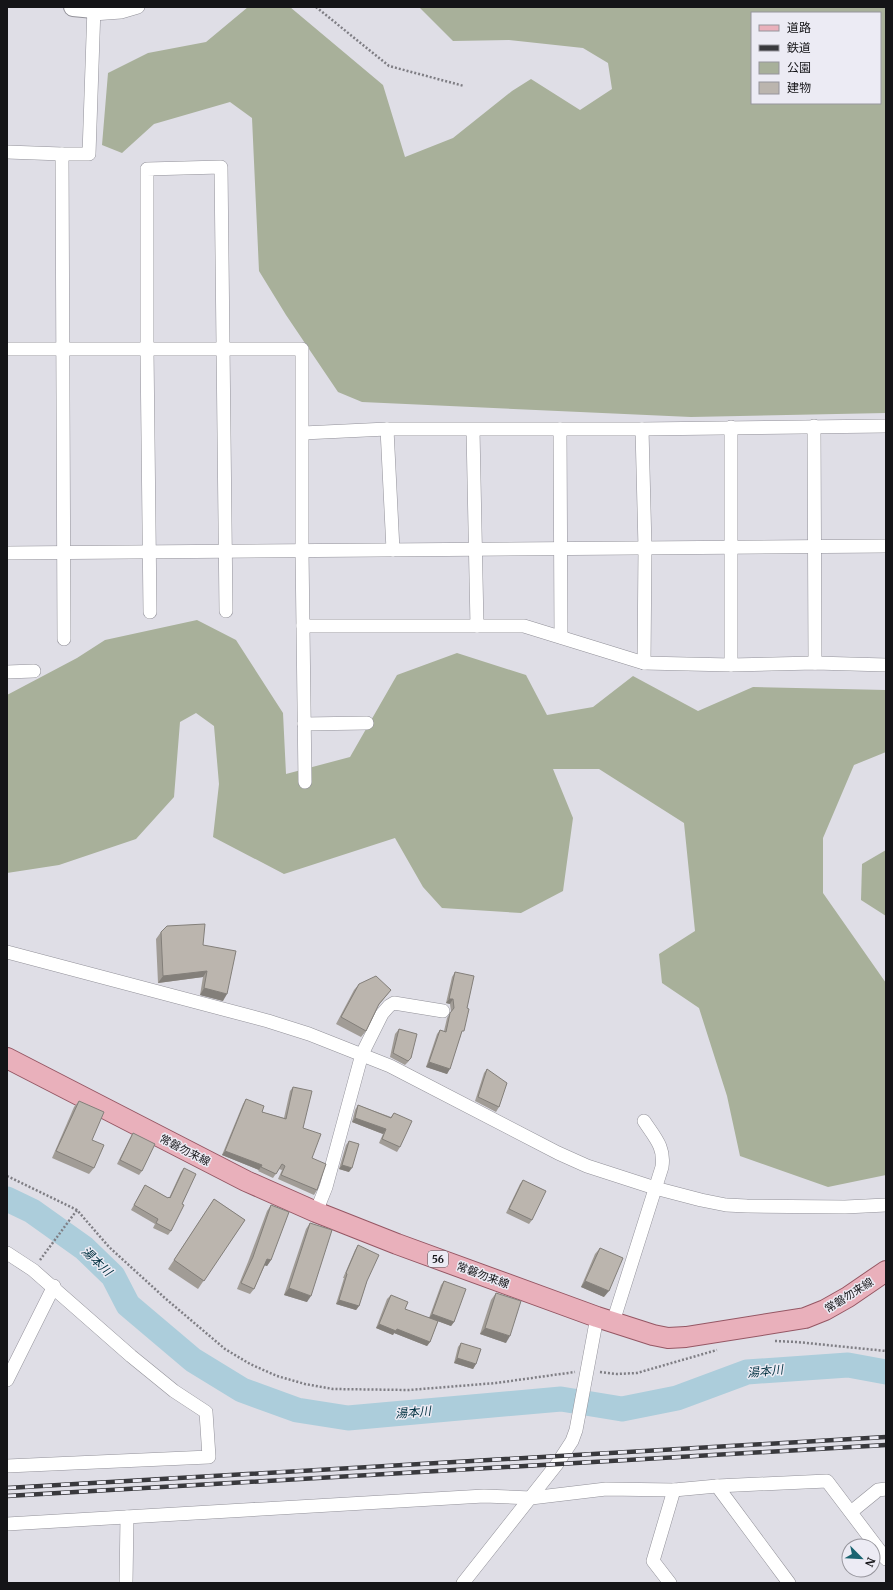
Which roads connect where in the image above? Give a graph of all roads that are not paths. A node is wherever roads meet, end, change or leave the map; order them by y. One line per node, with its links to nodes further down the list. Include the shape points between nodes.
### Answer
1 (73, 7): 3 (street)
2 (138, 7): 3 (street, via 121,12)
3 (94, 10): 5 (street, via 89,154)
4 (7, 152): 5 (street)
5 (62, 154): 6 (street)
6 (62, 348): 8 (street); 9 (street); 29 (street)
7 (224, 348): 9 (street); 9 (street, via 221,167 147,169); 17 (street, via 302,349); 25 (street)
8 (7, 349)
9 (147, 350): 27 (street)
10 (814, 426): 11 (street); 12 (street); 19 (street)
11 (886, 426)
12 (731, 427): 15 (street); 21 (street)
13 (387, 429): 16 (street); 17 (street); 23 (street)
14 (560, 429): 15 (street); 16 (street); 22 (street)
15 (642, 429): 20 (street)
16 (473, 430): 24 (street)
17 (303, 433): 26 (street)
18 (886, 546): 19 (street)
19 (814, 547): 21 (street); 37 (street)
20 (645, 548): 21 (street); 22 (street); 36 (street)
21 (730, 548): 38 (street)
22 (561, 549): 24 (street); 34 (street)
23 (392, 550): 24 (street); 26 (street)
24 (474, 550): 33 (street)
25 (226, 551): 26 (street); 27 (street); 30 (street)
26 (302, 551): 32 (street)
27 (150, 552): 29 (street); 31 (street)
28 (7, 553): 29 (street)
29 (63, 553): 35 (street)
30 (226, 611)
31 (150, 612)
32 (303, 626): 33 (street); 43 (street)
33 (477, 626): 34 (street, via 524,626)
34 (561, 638): 36 (street)
35 (64, 640)
36 (644, 663): 38 (street)
37 (815, 664): 38 (street); 39 (street)
38 (731, 665)
39 (886, 665)
40 (34, 671): 41 (street)
41 (7, 672)
42 (367, 723): 43 (street)
43 (304, 724): 44 (street)
44 (305, 782)
45 (8, 954): 47 (street, via 268,1021)
46 (442, 1011): 47 (street, via 394,1003 382,1014)
47 (362, 1054): 50 (street, via 426,1084 558,1154); 52 (street, via 326,1187)
48 (7, 1058): 52 (main road, 常磐勿来線 / 56, via 246,1181)
49 (644, 1121): 50 (street, via 662,1150 662,1167)
50 (655, 1188): 51 (street, via 726,1205 845,1208); 56 (street)
51 (886, 1205)
52 (316, 1212): 56 (main road, 常磐勿来線 / 56)
53 (7, 1253): 55 (street)
54 (886, 1271): 56 (main road, 常磐勿来線 / 56, via 837,1304 805,1318 668,1338)
55 (54, 1286): 57 (street); 58 (street, via 131,1356 174,1391 206,1412 209,1457)
56 (605, 1319): 62 (street, via 586,1372 572,1440)
57 (7, 1380)
58 (7, 1466)
59 (717, 1486): 61 (street); 63 (street, via 827,1481); 70 (street)
60 (886, 1489): 63 (street, via 878,1490)
61 (674, 1490): 62 (street, via 606,1489); 69 (street, via 653,1561)
62 (531, 1498): 64 (street, via 484,1496); 68 (street)
63 (851, 1512): 66 (street)
64 (127, 1517): 65 (street); 67 (street)
65 (7, 1524)
66 (886, 1559)
67 (126, 1583)
68 (463, 1583)
69 (670, 1583)
70 (789, 1583)

